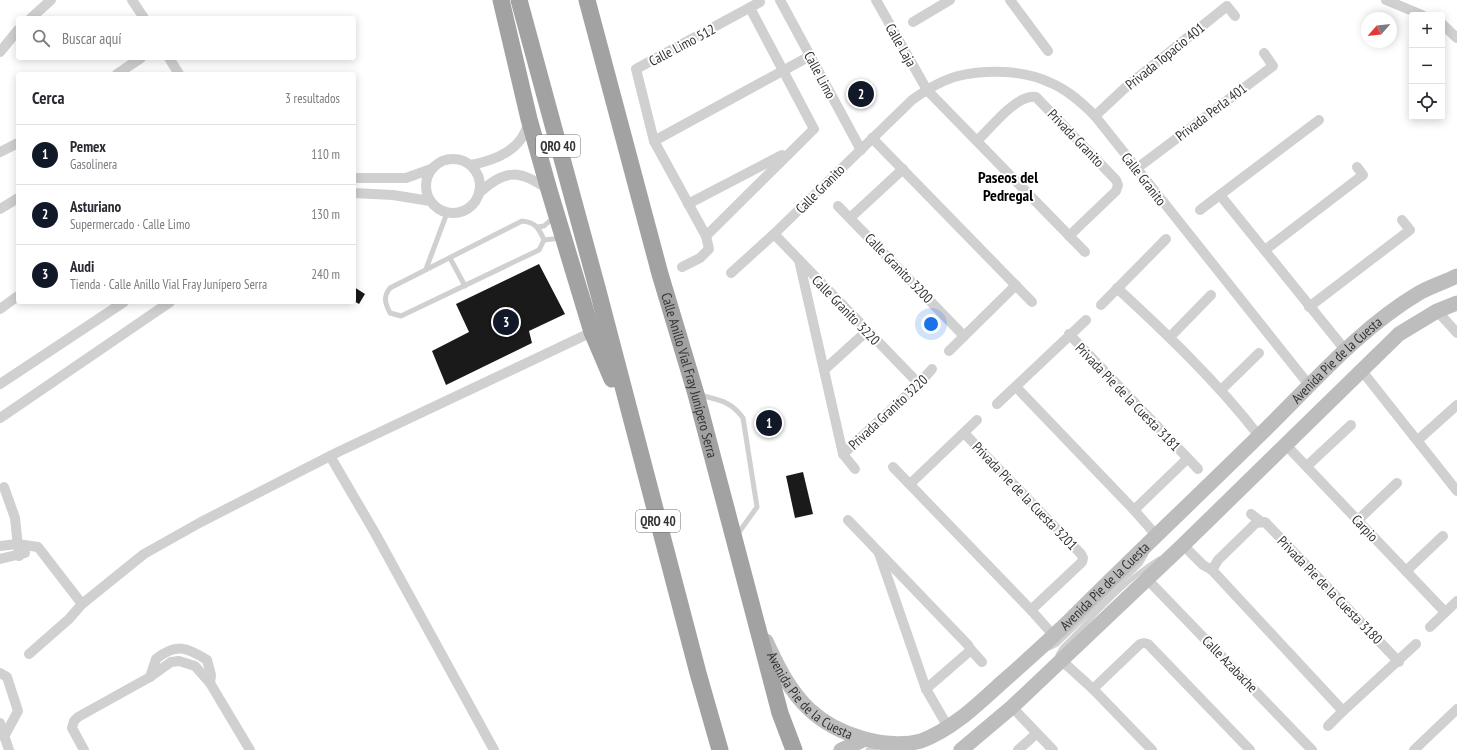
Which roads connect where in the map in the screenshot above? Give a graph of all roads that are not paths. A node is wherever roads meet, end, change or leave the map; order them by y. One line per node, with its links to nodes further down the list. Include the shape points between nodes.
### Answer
1 (51, 0): 14 (street)
2 (132, 0): 15 (street)
3 (501, 0): 32 (highway)
4 (518, 0): 113 (highway, QRO 40)
5 (587, 0): 107 (highway, Calle Anillo Vial Fray Junípero Serra, via 660,274)
6 (780, 0): 24 (street, Calle Limo)
7 (876, 0): 30 (street, Calle Laja)
8 (950, 0): 17 (street)
9 (1010, 0): 21 (street)
10 (1386, 0): 13 (street)
11 (760, 2): 12 (street, Calle Limo 512)
12 (750, 8): 27 (street); 35 (street, Calle Limo 512, via 636,69)
13 (1415, 12)
14 (33, 16)
15 (143, 16)
16 (1235, 16): 31 (street, Privada Topacio 401, via 1227,6 1126,87)
17 (913, 22)
18 (1445, 27): 20 (street)
19 (16, 32): 22 (street)
20 (1457, 38)
21 (1048, 51)
22 (0, 52)
23 (1264, 53): 45 (street, Privada Perla 401, via 1273,66)
24 (810, 56): 27 (street); 39 (street, Calle Limo)
25 (138, 60): 28 (street)
26 (170, 60): 29 (street)
27 (784, 71): 35 (street); 38 (street, via 814,129)
28 (120, 72)
29 (178, 72)
30 (927, 90): 31 (street, Calle Granito, via 957,76 987,72 1022,74 1051,83 1078,100); 34 (street, Calle Granito, via 912,100); 36 (street)
31 (1095, 116): 45 (street, Calle Granito)
32 (530, 119): 41 (street, via 526,132 513,148 492,161); 47 (highway)
33 (1319, 120): 50 (street)
34 (872, 138): 39 (street, Calle Granito); 44 (street)
35 (654, 141): 53 (street, Calle Limo 512)
36 (977, 141): 64 (street); 64 (street, Privada Granito, via 1015,104 1029,96 1036,97 1076,137 1118,185 1116,191)
37 (16, 144): 40 (street)
38 (791, 150): 53 (street); 63 (street)
39 (861, 150): 62 (street, Calle Granito)
40 (0, 152)
41 (471, 165): 43 (street, via 450,158 439,162); 49 (street, via 480,183)
42 (1357, 167): 68 (street, via 1363,175)
43 (431, 169): 46 (street, via 406,178); 52 (street, via 426,180 426,191)
44 (904, 169): 59 (street); 76 (street)
45 (1136, 169): 104 (street, Calle Granito)
46 (356, 178)
47 (549, 190): 49 (street, via 521,174 503,176); 57 (highway)
48 (356, 193): 52 (street, via 393,195)
49 (479, 193): 58 (street, via 475,203 467,210)
50 (1220, 195): 56 (street); 68 (street)
51 (16, 199): 55 (street)
52 (430, 201): 58 (street)
53 (688, 204): 63 (street, Calle Limo 512)
54 (838, 206): 59 (street, Calle Granito 3200)
55 (0, 209)
56 (1200, 210)
57 (557, 212): 61 (lane, via 550,222); 65 (highway)
58 (447, 213): 73 (lane)
59 (850, 218): 94 (street, Calle Granito 3200)
60 (1402, 220): 86 (street, via 1410,230)
61 (538, 227): 67 (lane); 70 (lane, via 522,221)
62 (774, 234): 71 (street, Calle Granito 3220); 74 (street, Calle Granito)
63 (706, 236): 72 (street, via 709,249 700,258)
64 (1069, 236): 69 (street)
65 (563, 237): 67 (lane); 90 (highway)
66 (1166, 239): 78 (street)
67 (544, 240): 77 (lane, via 539,250)
68 (1265, 250): 86 (street)
69 (1085, 252)
70 (450, 258): 73 (lane); 77 (lane)
71 (799, 260): 91 (street, Calle Granito 3220); 100 (street, Privada Granito 3220)
72 (682, 267)
73 (426, 269): 77 (lane, via 390,288 385,294 385,303 390,313 401,316)
74 (731, 273)
75 (1457, 276): 97 (main road, Avenida Pie de la Cuesta, via 1420,292 1382,319)
76 (1016, 285): 81 (street); 94 (street)
77 (465, 286)
78 (1117, 288): 85 (street); 95 (street)
79 (1211, 295): 95 (street)
80 (16, 297): 87 (street)
81 (1032, 302)
82 (1457, 303): 88 (main road, Avenida Pie de la Cuesta)
83 (121, 304): 102 (street)
84 (167, 304): 110 (street)
85 (1101, 305)
86 (1310, 307): 97 (street)
87 (0, 309)
88 (1437, 311): 92 (street); 101 (main road, Avenida Pie de la Cuesta, via 1399,334)
89 (1086, 320): 93 (street, Privada Pie de la Cuesta 3181)
90 (592, 332): 113 (highway); 119 (street)
91 (867, 332): 100 (street); 103 (street, Calle Granito 3220)
92 (1457, 333)
93 (1069, 334): 105 (street, Privada Pie de la Cuesta 3181); 120 (street, Privada Pie de la Cuesta 3181)
94 (964, 336): 96 (street)
95 (1170, 336): 106 (street)
96 (949, 351)
97 (1346, 351): 104 (main road, Avenida Pie de la Cuesta)
98 (1259, 353): 106 (street)
99 (932, 369): 103 (street, Privada Granito 3220)
100 (824, 370): 118 (street, Privada Granito 3220)
101 (1362, 371): 116 (street); 117 (main road, Avenida Pie de la Cuesta)
102 (0, 384)
103 (919, 384): 118 (street, Privada Granito 3220)
104 (1308, 385): 115 (main road, Avenida Pie de la Cuesta)
105 (1016, 387): 108 (street, Privada Pie de la Cuesta 3181); 129 (street)
106 (1221, 390): 115 (street)
107 (696, 394): 136 (highway, Calle Anillo Vial Fray Junípero Serra); 136 (lane, via 726,402 736,408 743,418 757,507)
108 (997, 404)
109 (1457, 405): 116 (street)
110 (0, 418)
111 (977, 420): 114 (street, Privada Pie de la Cuesta 3201)
112 (1351, 425): 121 (street)
113 (635, 429): 180 (highway, QRO 40)
114 (964, 433): 126 (street, Privada Pie de la Cuesta 3201); 149 (street, Privada Pie de la Cuesta 3201, via 1083,558 1082,562)
115 (1259, 436): 134 (main road, Avenida Pie de la Cuesta)
116 (1418, 440): 128 (street)
117 (1285, 444): 121 (street, Carpio); 138 (main road, Avenida Pie de la Cuesta)
118 (843, 454): 123 (street, Privada Granito 3220)
119 (330, 456): 148 (street, via 144,554); 179 (street)
120 (1187, 459): 124 (street, Privada Pie de la Cuesta 3181); 129 (street, Privada Pie de la Cuesta 3181)
121 (1307, 466): 132 (street, Carpio)
122 (893, 467): 126 (street)
123 (855, 469)
124 (1198, 469)
125 (1397, 483): 132 (street)
126 (910, 484): 149 (street)
127 (4, 487): 137 (street, via 15,518)
128 (1457, 491)
129 (1134, 510): 134 (street)
130 (1251, 514): 133 (street, Privada Pie de la Cuesta 3180)
131 (848, 520): 141 (street)
132 (1358, 520): 145 (street, Carpio)
133 (1260, 521): 144 (street, via 1218,560); 160 (street, Privada Pie de la Cuesta 3180, via 1265,522)
134 (1156, 536): 153 (main road, Avenida Pie de la Cuesta); 157 (lane, via 1140,564 1057,644)
135 (1443, 536): 145 (street)
136 (734, 539): 151 (highway, Calle Anillo Vial Fray Junípero Serra)
137 (17, 544): 139 (street); 140 (street); 142 (street)
138 (1183, 545): 144 (street, via 1202,565); 146 (main road, Avenida Pie de la Cuesta); 161 (lane, via 1143,569 1122,588 1062,648)
139 (0, 546)
140 (38, 547): 142 (street); 148 (street)
141 (878, 549): 155 (street); 163 (street)
142 (19, 556): 143 (street)
143 (0, 559)
144 (1212, 570): 167 (street)
145 (1406, 571): 150 (street, Carpio)
146 (1147, 579): 158 (main road, Avenida Pie de la Cuesta); 190 (street, Calle Azabache)
147 (1457, 602): 150 (street)
148 (82, 604): 156 (street, via 69,619)
149 (1031, 610): 153 (street)
150 (1445, 612): 152 (street)
151 (754, 615): 174 (main road, Avenida Pie de la Cuesta, via 773,656 795,694 811,711); 181 (highway, Calle Anillo Vial Fray Junípero Serra, via 780,713)
152 (1430, 627)
153 (1054, 636): 157 (main road, Avenida Pie de la Cuesta)
154 (1416, 644): 160 (street)
155 (971, 650): 159 (street); 163 (street)
156 (28, 654)
157 (1030, 658): 170 (main road, Avenida Pie de la Cuesta)
158 (1061, 660): 161 (main road, Avenida Pie de la Cuesta); 164 (street)
159 (982, 662)
160 (1398, 662): 167 (street)
161 (1049, 672): 165 (main road, Avenida Pie de la Cuesta)
162 (0, 673): 172 (street, via 7,677 18,711)
163 (926, 689): 170 (street)
164 (1093, 689): 188 (street); 189 (street, via 1140,644 1148,644)
165 (1012, 707): 171 (street); 185 (main road, Avenida Pie de la Cuesta)
166 (1457, 709): 175 (street)
167 (1343, 711): 169 (street)
168 (0, 723): 172 (street)
169 (1328, 726)
170 (948, 727): 173 (main road, Avenida Pie de la Cuesta)
171 (1036, 734): 186 (street); 187 (street)
172 (4, 737): 176 (street)
173 (919, 742): 174 (main road, Avenida Pie de la Cuesta); 184 (lane)
174 (865, 745): 182 (main road); 183 (lane)
175 (1420, 748)
176 (9, 750)
177 (84, 750): 178 (street, via 72,728 74,721 150,677 156,658 173,649 181,648 207,660 211,675 210,683)
178 (250, 750)
179 (494, 750)
180 (720, 750)
181 (794, 750)
182 (841, 750)
183 (876, 750)
184 (901, 750)
185 (961, 750)
186 (1018, 750)
187 (1052, 750)
188 (1152, 750)
189 (1250, 750)
190 (1312, 750)

